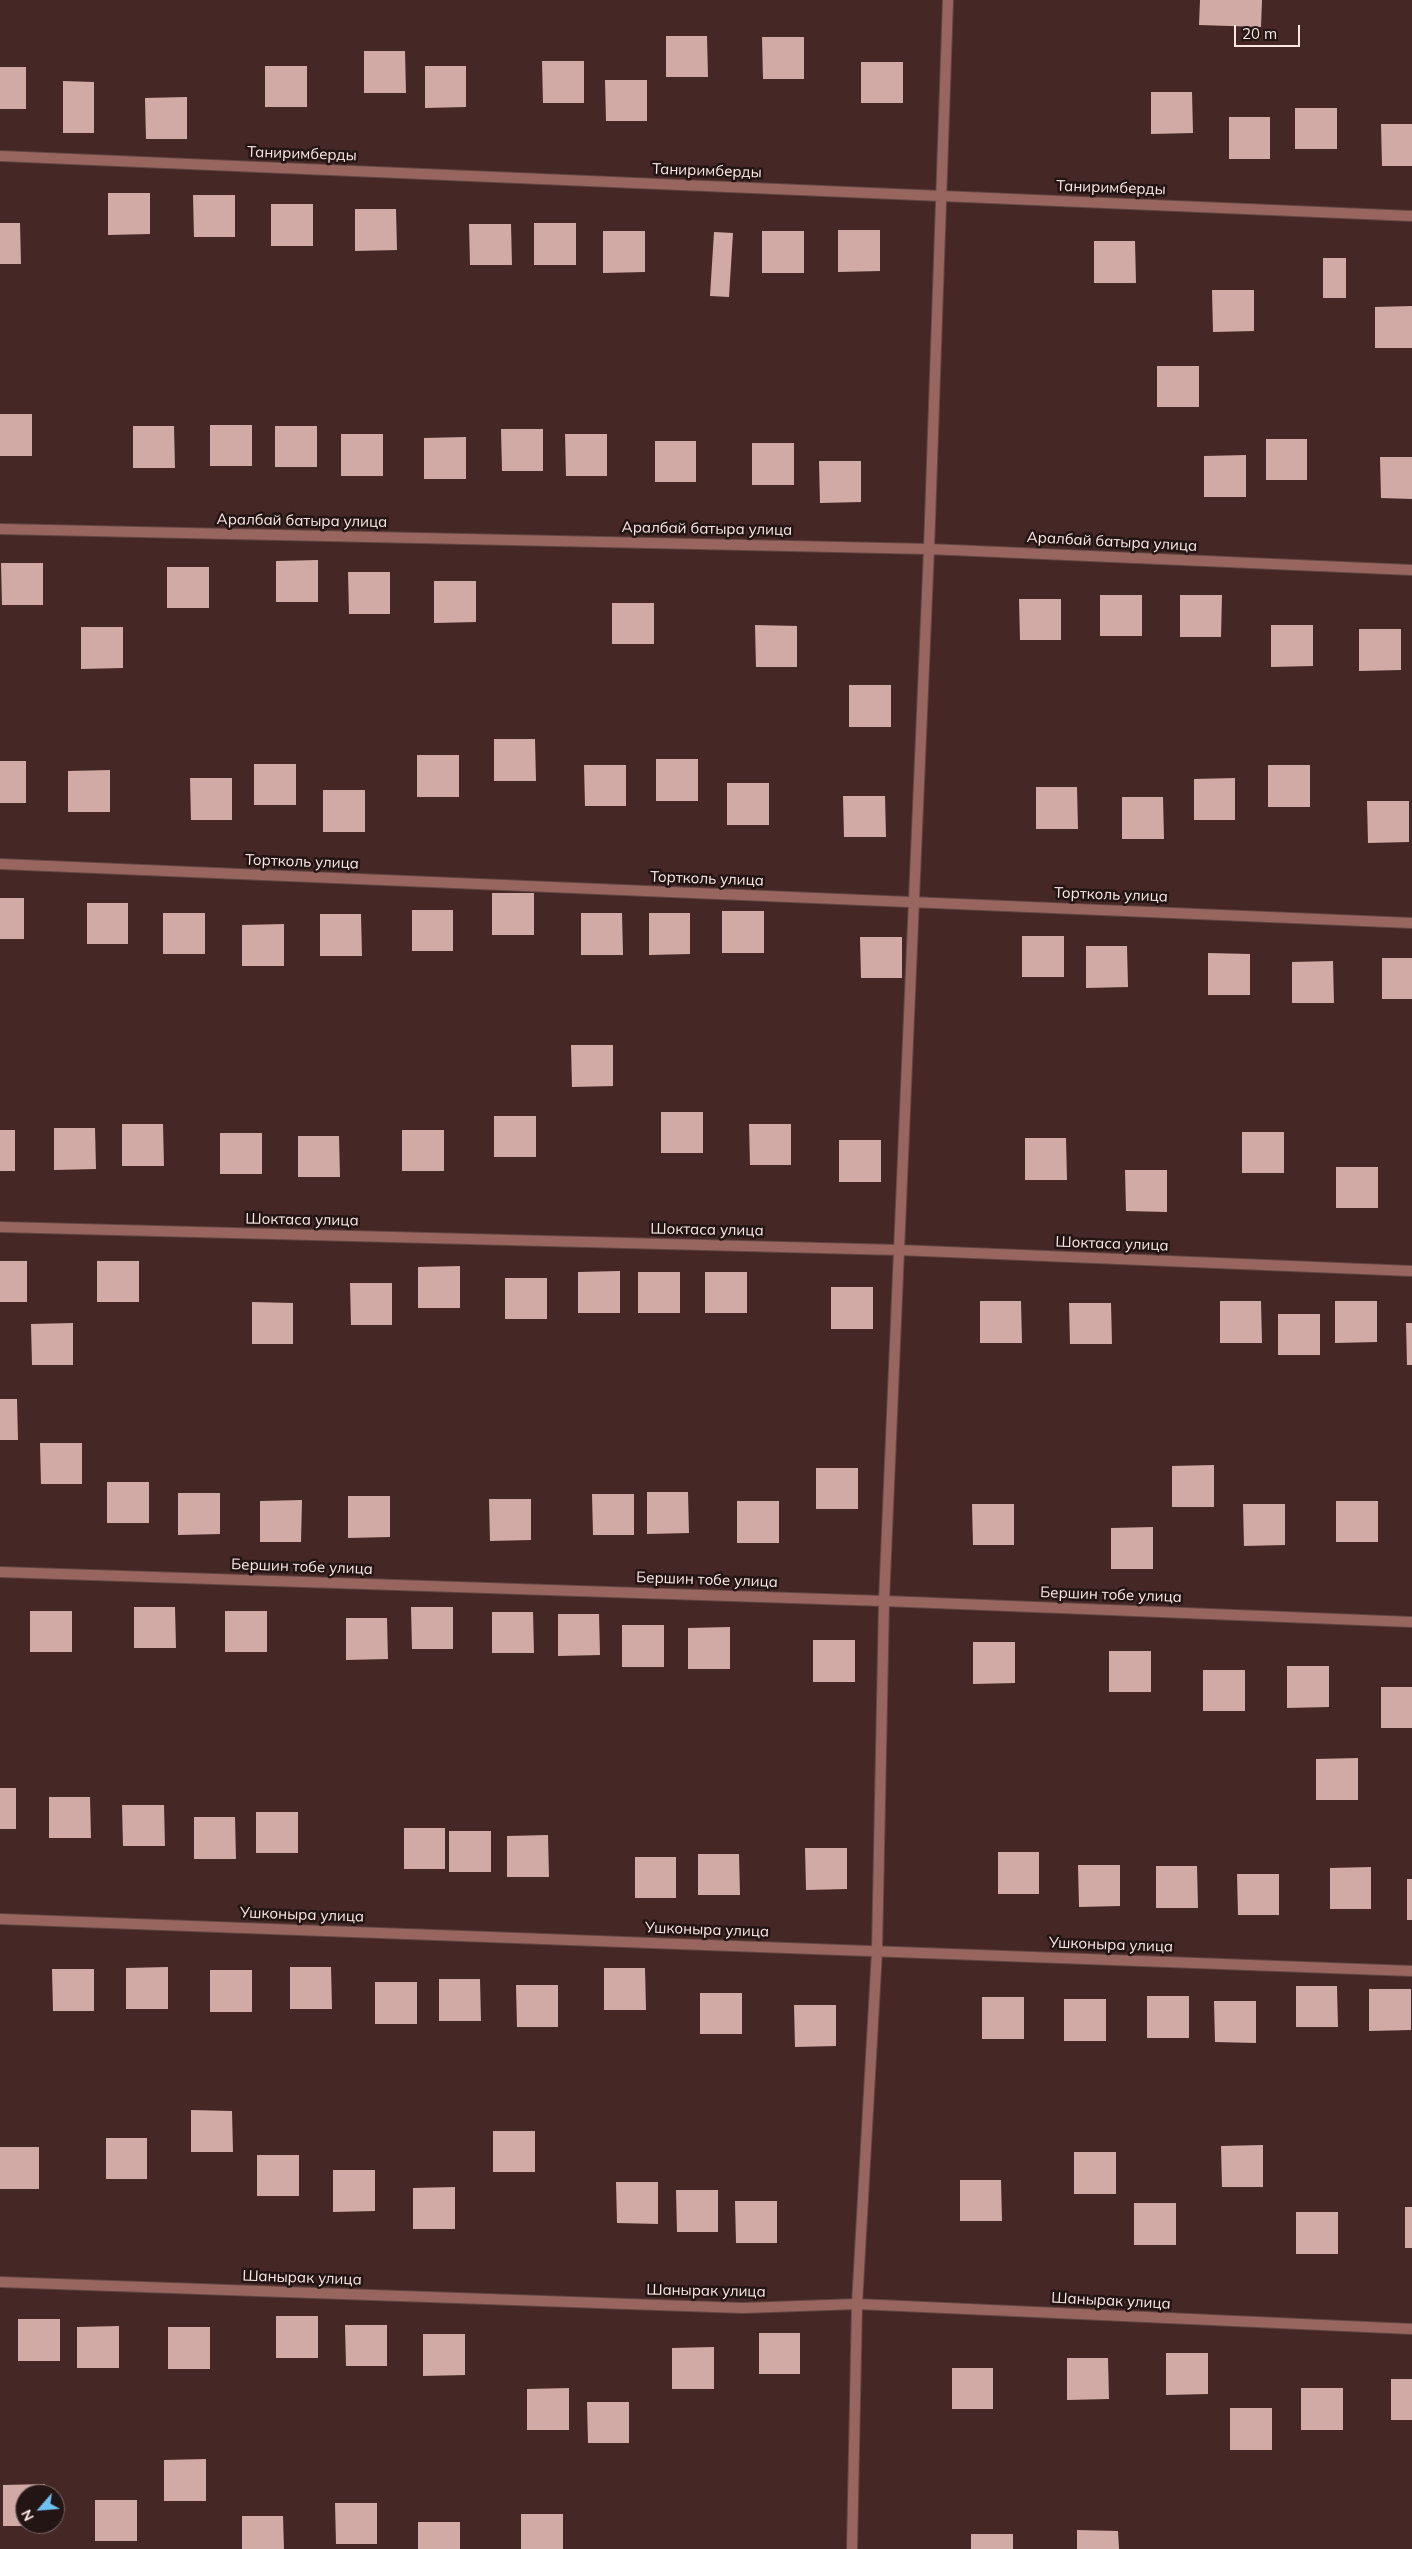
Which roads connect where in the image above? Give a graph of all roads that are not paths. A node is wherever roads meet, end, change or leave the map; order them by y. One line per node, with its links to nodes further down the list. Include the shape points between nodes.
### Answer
1 (948, 0): 3 (street)
2 (0, 156): 3 (street, Таниримберды)
3 (942, 196): 4 (street, Таниримберды); 6 (street)
4 (1412, 216)
5 (0, 529): 6 (street, Аралбай батыра улица)
6 (929, 549): 7 (street, Аралбай батыра улица); 9 (street)
7 (1412, 570)
8 (0, 864): 9 (street, Тортколь улица)
9 (914, 902): 10 (street, Тортколь улица); 12 (street)
10 (1412, 923)
11 (0, 1227): 12 (street, Шоктаса улица)
12 (899, 1250): 13 (street, Шоктаса улица); 15 (street)
13 (1412, 1271)
14 (0, 1572): 15 (street, Бершин тобе улица)
15 (884, 1601): 16 (street, Бершин тобе улица); 18 (street)
16 (1412, 1622)
17 (0, 1919): 18 (street, Ушконыра улица)
18 (877, 1952): 19 (street, Ушконыра улица); 21 (street)
19 (1412, 1971)
20 (0, 2282): 21 (street, Шанырак улица, via 733,2308)
21 (857, 2304): 22 (street, Шанырак улица); 23 (street)
22 (1412, 2329)
23 (852, 2549)

